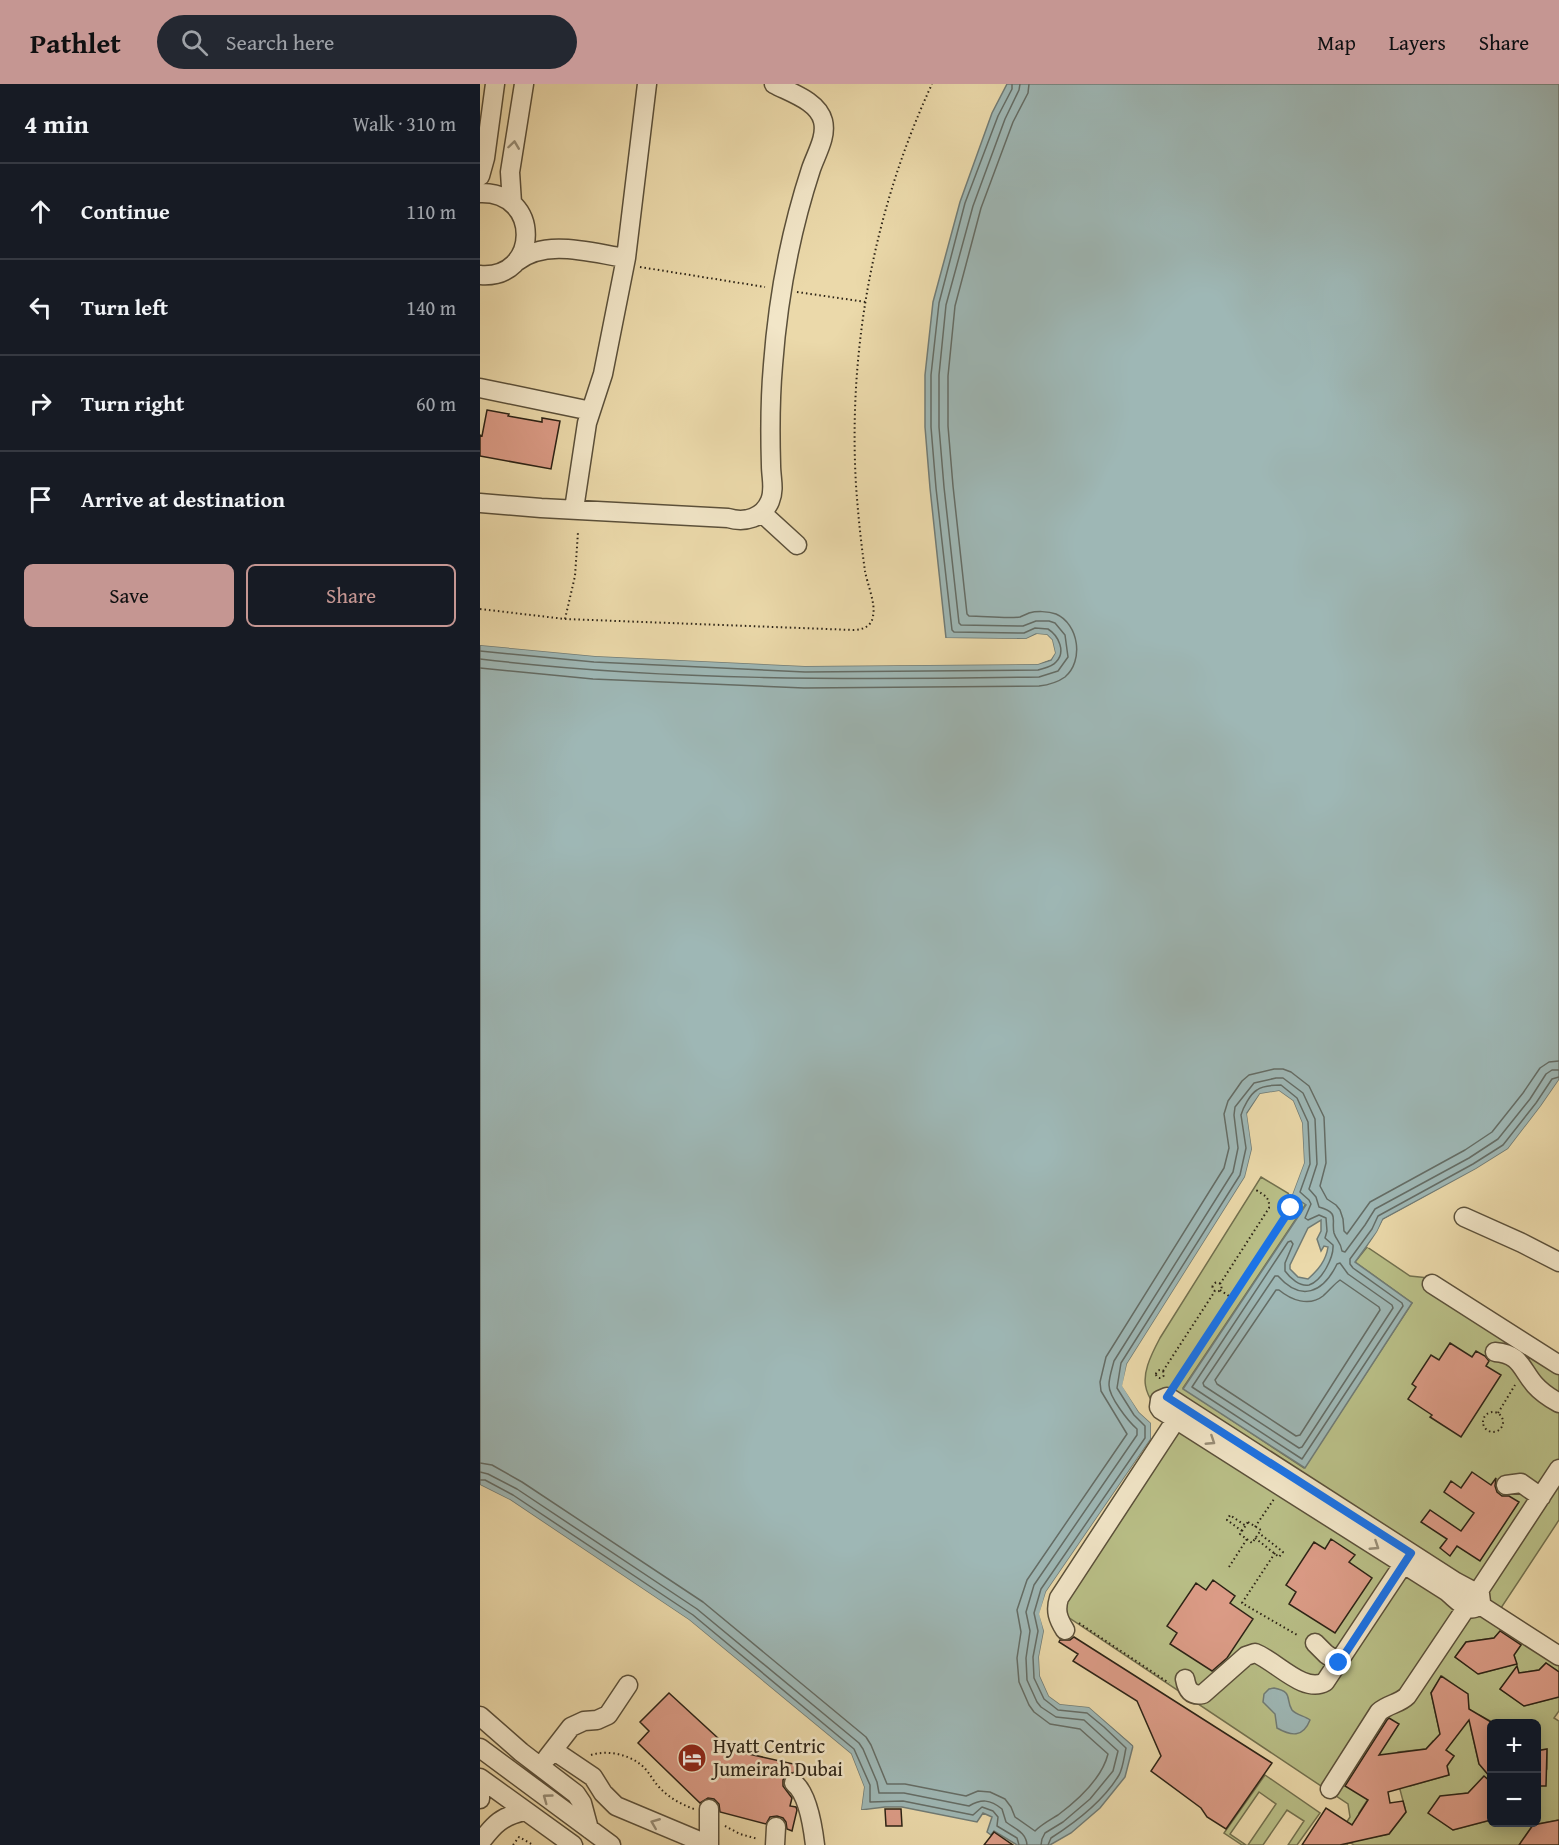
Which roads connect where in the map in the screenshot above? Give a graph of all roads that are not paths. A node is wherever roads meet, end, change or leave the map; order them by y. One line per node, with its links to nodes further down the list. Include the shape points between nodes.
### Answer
1 (495, 84): 5 (street)
2 (524, 84): 7 (street, one-way to 2, via 510,172)
3 (648, 84): 10 (street)
4 (774, 84): 15 (street, via 801,98 815,119 818,135 781,290 771,381)
5 (480, 176)
6 (480, 193): 7 (street, via 503,197)
7 (512, 203): 8 (street)
8 (523, 218): 9 (street); 11 (street, via 526,241)
9 (556, 248): 10 (street); 11 (street, via 531,253)
10 (625, 261): 14 (street, via 602,380)
11 (516, 262): 12 (street, via 495,275)
12 (480, 275)
13 (480, 388): 14 (street)
14 (591, 411): 17 (street)
15 (771, 476): 18 (street, via 773,491); 19 (street, via 757,504)
16 (480, 503): 17 (street)
17 (574, 509): 19 (street)
18 (762, 513): 19 (street, via 743,521); 20 (street)
19 (728, 518)
20 (797, 545)
21 (1464, 1217): 22 (street)
22 (1559, 1262)
23 (1432, 1284): 25 (street)
24 (1495, 1352): 27 (street, via 1510,1355 1540,1390)
25 (1559, 1365)
26 (1167, 1397): 28 (street)
27 (1559, 1402)
28 (1180, 1413): 32 (street); 34 (street, via 1059,1598 1056,1611)
29 (1559, 1469): 31 (street)
30 (1506, 1485): 31 (street, via 1521,1483)
31 (1541, 1497): 33 (street)
32 (1407, 1558): 33 (street, via 1450,1594); 37 (street)
33 (1472, 1600): 36 (street); 47 (street, via 1407,1696 1379,1712)
34 (1065, 1630)
35 (1315, 1643): 37 (street)
36 (1559, 1656)
37 (1339, 1663): 38 (street, via 1325,1683 1314,1686 1252,1653 1206,1692 1196,1694)
38 (1186, 1684)
39 (628, 1685): 42 (street, via 608,1715 572,1727)
40 (480, 1716): 43 (street)
41 (480, 1748): 51 (street, one-way to 41)
42 (553, 1750): 43 (street); 55 (street, one-way to 42, via 616,1806 592,1778)
43 (541, 1767): 51 (street, via 579,1798)
44 (480, 1778): 49 (street)
45 (794, 1783): 56 (street, via 803,1794)
46 (480, 1785): 48 (street)
47 (1330, 1789)
48 (480, 1799)
49 (525, 1811): 52 (street, via 499,1821); 53 (street)
50 (708, 1811): 55 (street)
51 (589, 1829): 54 (street)
52 (480, 1843)
53 (573, 1845)
54 (611, 1845)
55 (709, 1845)
56 (815, 1845)

